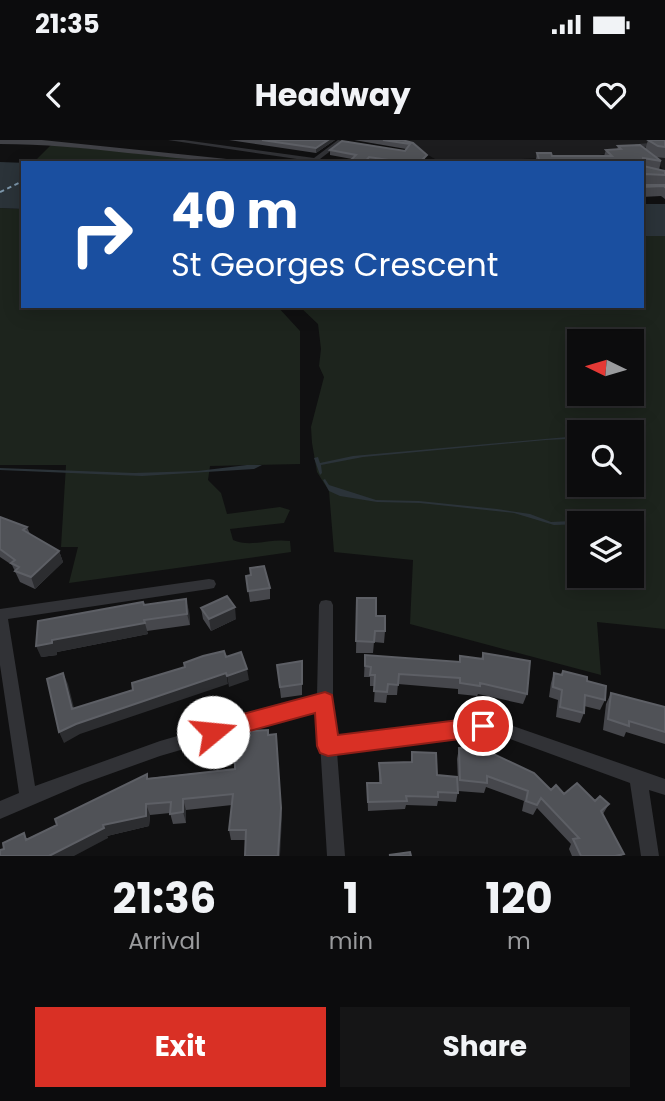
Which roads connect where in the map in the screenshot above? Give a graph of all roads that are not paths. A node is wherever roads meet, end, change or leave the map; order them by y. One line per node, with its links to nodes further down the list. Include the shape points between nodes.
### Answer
1 (171, 140): 9 (street)
2 (331, 140): 5 (street)
3 (658, 140): 8 (lane, via 634,146)
4 (38, 141): 6 (main road); 10 (main road)
5 (340, 141): 7 (street); 9 (street)
6 (0, 142)
7 (366, 145)
8 (642, 154)
9 (316, 159): 11 (street)
10 (243, 161)
11 (328, 161)
12 (209, 584): 14 (street)
13 (326, 605): 15 (street)
14 (0, 615): 19 (street)
15 (325, 701): 16 (street); 19 (street, via 148,752)
16 (328, 746): 17 (street, via 483,726); 21 (street)
17 (638, 778): 18 (street); 22 (street)
18 (665, 787)
19 (28, 797): 20 (street)
20 (0, 810)
21 (336, 856)
22 (650, 856)

